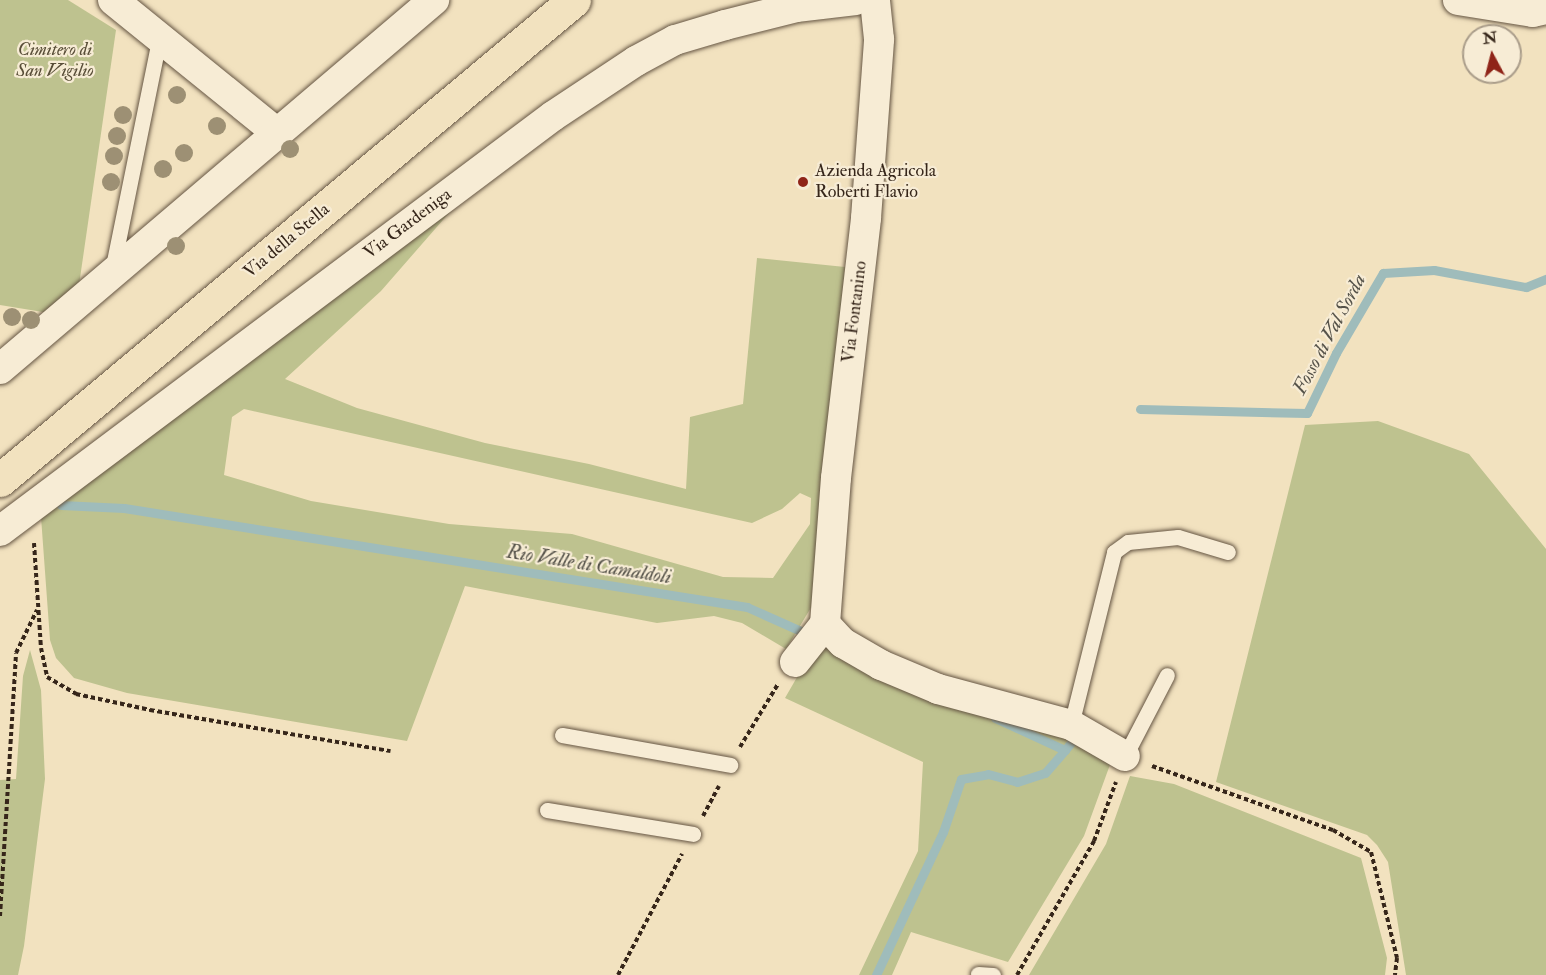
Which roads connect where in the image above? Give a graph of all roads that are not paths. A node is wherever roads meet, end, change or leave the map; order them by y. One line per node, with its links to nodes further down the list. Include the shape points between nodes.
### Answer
1 (113, 0): 8 (street)
2 (434, 0): 9 (street)
3 (574, 0): 12 (main road, Via della Stella)
4 (856, 0): 15 (street, Via Gardeniga, via 796,7 725,25 675,40 636,61 553,116)
5 (875, 0): 17 (street, Via Fontanino, via 879,39 866,218)
6 (1458, 0): 7 (street, via 1533,12)
7 (1546, 9)
8 (160, 36): 9 (street); 10 (lane)
9 (277, 133): 10 (street)
10 (110, 278): 11 (street)
11 (0, 369)
12 (35, 453): 13 (main road); 14 (main road, Via della Stella)
13 (0, 471)
14 (0, 480)
15 (0, 531)
16 (1228, 552): 20 (lane, via 1178,537 1128,542 1114,552)
17 (820, 631): 18 (street); 20 (street, via 881,665 938,689)
18 (795, 662)
19 (1167, 675): 22 (lane)
20 (1071, 725): 22 (street)
21 (562, 735): 23 (lane)
22 (1125, 756)
23 (730, 765)
24 (547, 810): 25 (lane)
25 (693, 834)

